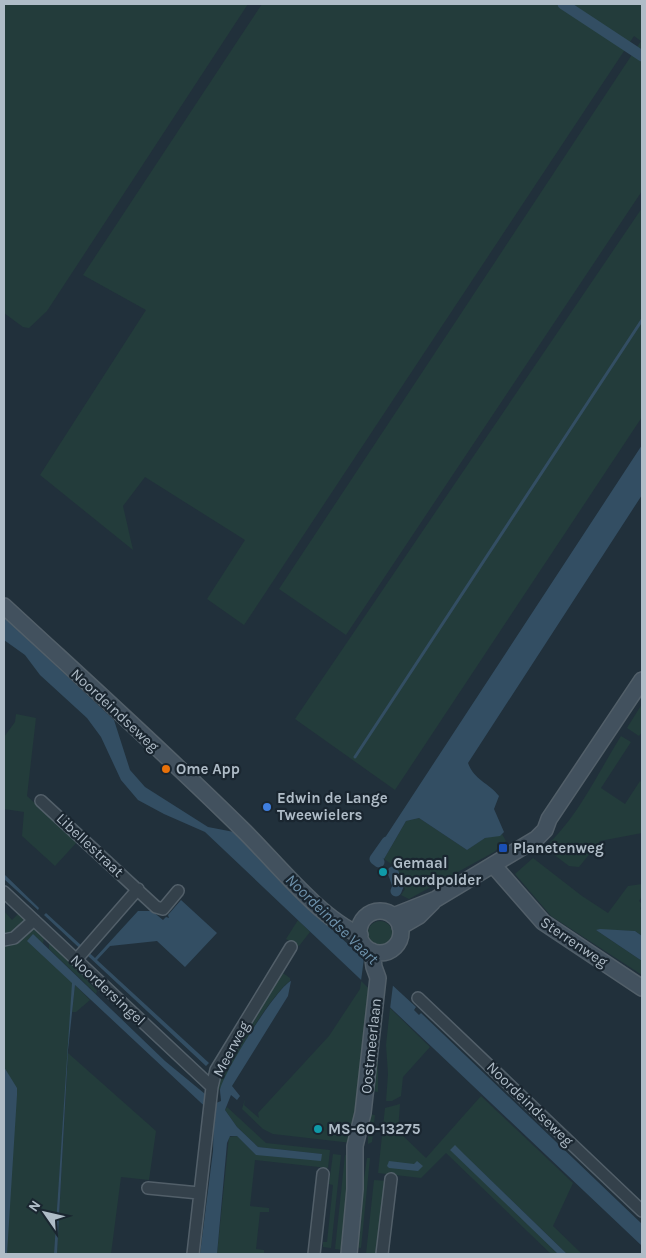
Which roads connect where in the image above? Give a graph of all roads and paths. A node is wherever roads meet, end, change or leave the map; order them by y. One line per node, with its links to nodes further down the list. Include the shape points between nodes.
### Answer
1 (4, 606): 8 (street, Noordeindseweg, via 242,829 312,901)
2 (642, 680): 4 (street, via 549,819)
3 (42, 801): 5 (street, Libellestraat)
4 (494, 866): 11 (street); 17 (street, Sterrenweg, via 543,922)
5 (138, 889): 6 (street, Libellestraat, via 160,909); 16 (street, Libellestraat)
6 (178, 891)
7 (4, 892): 9 (street, Noordersingel)
8 (333, 917): 10 (street); 12 (street, Noordeindseweg)
9 (34, 920): 13 (street, via 14,938); 16 (street, Noordersingel)
10 (364, 920): 11 (street, via 376,912 383,912); 12 (street)
11 (397, 922): 15 (street, via 398,943)
12 (360, 936): 15 (street, via 363,944)
13 (4, 940)
14 (291, 946): 19 (street, Meerweg, via 221,1062)
15 (378, 952): 27 (street, Oostmeerlaan, via 363,1114 355,1146)
16 (82, 953): 19 (street, Noordersingel)
17 (642, 988)
18 (418, 998): 24 (street, Noordeindseweg)
19 (210, 1099): 23 (street, Meerweg)
20 (323, 1174): 26 (street)
21 (391, 1179): 28 (street)
22 (148, 1188): 23 (street)
23 (199, 1193): 25 (street, Meerweg)
24 (642, 1211)
25 (193, 1254)
26 (314, 1254)
27 (349, 1254)
28 (382, 1254)

